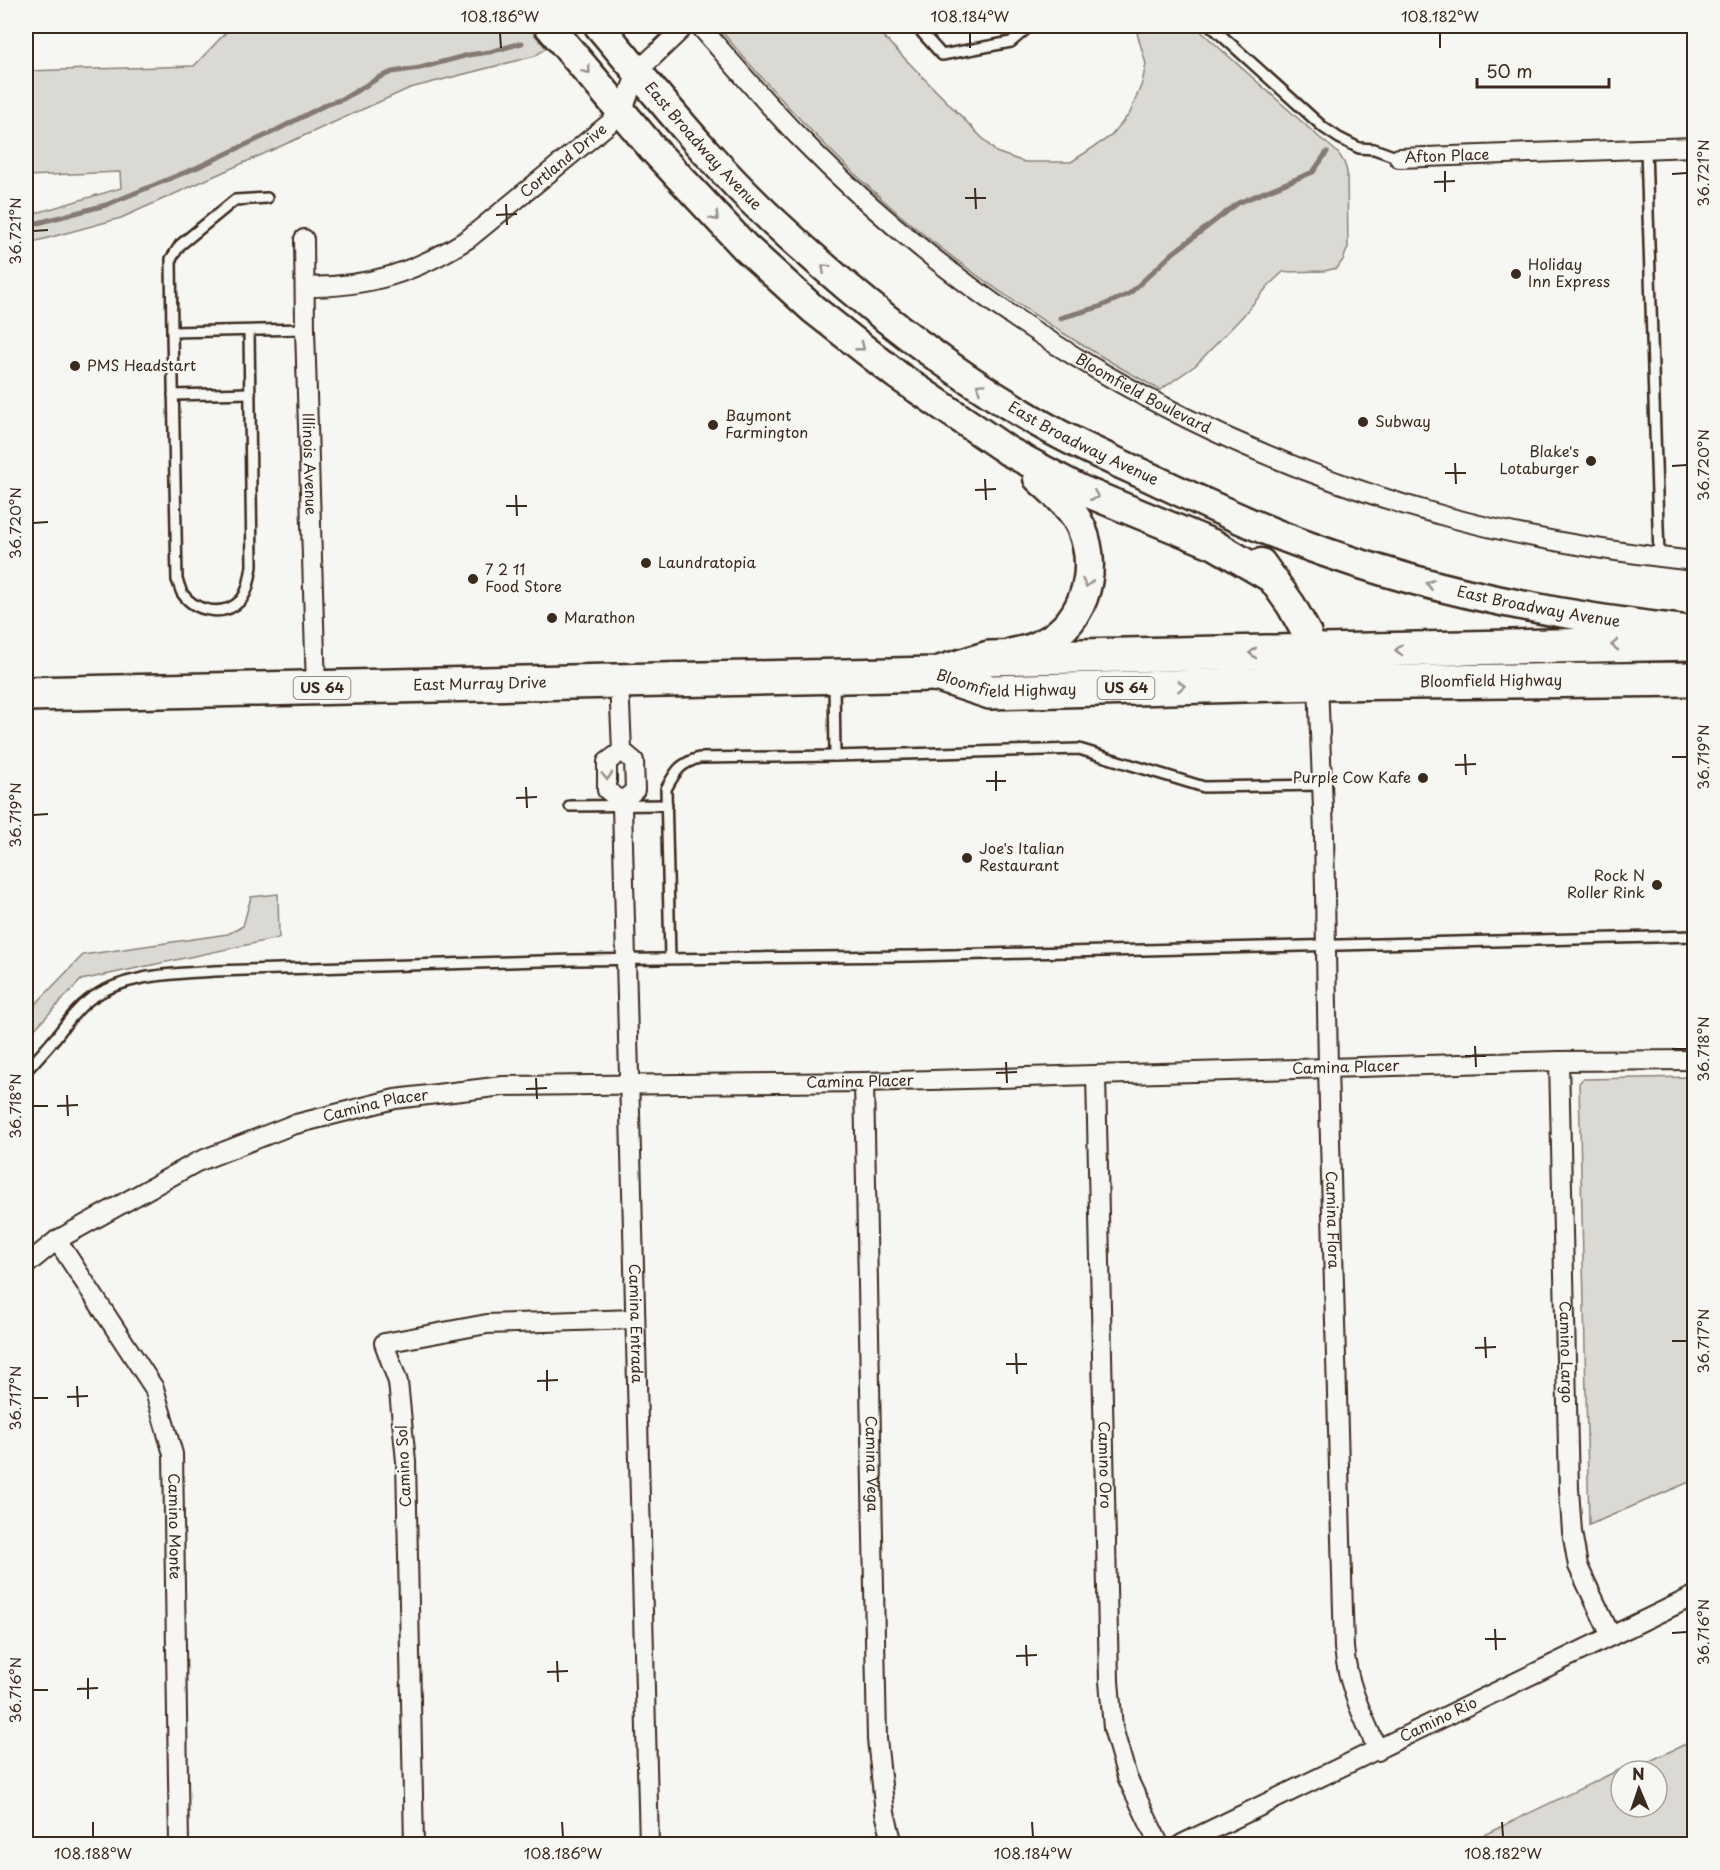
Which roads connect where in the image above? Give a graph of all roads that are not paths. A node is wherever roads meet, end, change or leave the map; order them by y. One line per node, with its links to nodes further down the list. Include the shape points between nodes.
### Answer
1 (549, 26): 9 (main road, one-way to 9)
2 (599, 26): 8 (main road, East Broadway Avenue)
3 (686, 26): 8 (street)
4 (700, 26): 23 (street, Bloomfield Boulevard, via 795,133 893,225 994,304 1115,380 1260,451 1375,495 1513,532)
5 (916, 26): 6 (lane, via 942,55 1011,42)
6 (1030, 26)
7 (1211, 26): 12 (lane, Afton Place, via 1324,128 1359,148)
8 (637, 72): 9 (street); 21 (main road, East Broadway Avenue, one-way to 8, via 942,360 840,281 726,174)
9 (622, 113): 15 (street, Cortland Drive, via 446,253 379,280); 22 (main road, one-way to 22, via 744,247 813,309 897,375)
10 (1695, 147): 11 (street, Afton Place)
11 (1646, 149): 12 (street, Afton Place); 23 (lane)
12 (1399, 158)
13 (267, 198): 18 (lane, via 235,200 180,245 171,258)
14 (304, 239): 15 (street, Illinois Avenue)
15 (305, 287): 16 (street, Illinois Avenue)
16 (304, 329): 17 (lane); 35 (street, Illinois Avenue)
17 (249, 331): 18 (lane); 19 (lane)
18 (172, 332): 20 (lane)
19 (250, 393): 20 (lane); 20 (lane, via 252,566 241,600 227,610 210,611 195,606 177,580)
20 (173, 395)
21 (1047, 429): 25 (main road, via 1230,531 1256,555); 26 (main road, East Broadway Avenue, one-way to 21, via 1546,609 1386,572 1253,525)
22 (1008, 450): 25 (main road, one-way to 25, via 1081,490 1215,545); 29 (main road, one-way to 29, via 1072,512 1081,528 1089,571 1083,599 1066,627 1033,648)
23 (1659, 557): 24 (street, Bloomfield Boulevard)
24 (1695, 561)
25 (1273, 579): 28 (main road, via 1307,634)
26 (1695, 631)
27 (1695, 643): 28 (highway, Bloomfield Highway / US 64, one-way to 28)
28 (1312, 651): 29 (highway, Bloomfield Highway / US 64, one-way to 29); 34 (main road)
29 (989, 658): 30 (highway, Bloomfield Highway / US 64)
30 (936, 674): 31 (highway, East Murray Drive / US 64); 34 (highway, Bloomfield Highway / US 64, one-way to 34, via 990,692)
31 (834, 676): 33 (highway, East Murray Drive / US 64); 38 (lane)
32 (1695, 679): 34 (highway, Bloomfield Highway / US 64)
33 (619, 681): 35 (highway, East Murray Drive / US 64); 37 (street, Camina Entrada)
34 (1318, 683): 39 (street, Camina Flora)
35 (316, 688): 36 (highway, East Murray Drive / US 64)
36 (26, 694)
37 (622, 751): 40 (street, Camina Entrada, via 634,761 635,789); 40 (street, one-way to 40, via 606,762 607,790)
38 (835, 756): 39 (lane, via 1079,750 1204,787); 41 (lane, via 699,758 685,762 666,789)
39 (1322, 785): 44 (street, Camina Flora)
40 (622, 804): 41 (lane); 42 (lane); 46 (street, Camina Entrada)
41 (667, 805): 45 (lane)
42 (570, 806)
43 (1695, 936): 44 (lane)
44 (1326, 944): 45 (lane, via 912,956); 49 (street, Camina Flora)
45 (670, 958): 46 (lane)
46 (625, 959): 50 (lane, via 214,970 150,977 106,989 88,1000); 53 (street, Camina Entrada)
47 (1695, 1060): 48 (street, Camina Placer)
48 (1559, 1061): 49 (street, Camina Placer); 58 (street, Camino Largo, via 1570,1510 1578,1566)
49 (1328, 1068): 51 (street, Camina Placer); 59 (street, Camina Flora, via 1344,1648 1354,1696)
50 (26, 1071)
51 (1096, 1075): 52 (street, Camina Placer); 64 (street, Camino Oro, via 1109,1681 1113,1728 1127,1777)
52 (864, 1082): 53 (street, Camina Placer); 63 (street, Camina Vega, via 877,1739 885,1813)
53 (628, 1086): 54 (street, Camina Placer, via 503,1086 395,1099 292,1125 197,1162); 56 (street, Camina Entrada)
54 (57, 1240): 55 (street, Camina Placer); 60 (street, Camino Monte, via 154,1388 173,1454)
55 (26, 1265)
56 (635, 1319): 61 (street, Camino Sol, via 487,1324 384,1343 398,1382 406,1461); 62 (street, Camina Entrada)
57 (1695, 1596): 58 (street, Camino Rio)
58 (1611, 1636): 59 (street, Camino Rio)
59 (1378, 1751): 65 (street, Camino Rio)
60 (179, 1845)
61 (414, 1845)
62 (649, 1845)
63 (893, 1845)
64 (1159, 1845)
65 (1182, 1845)

